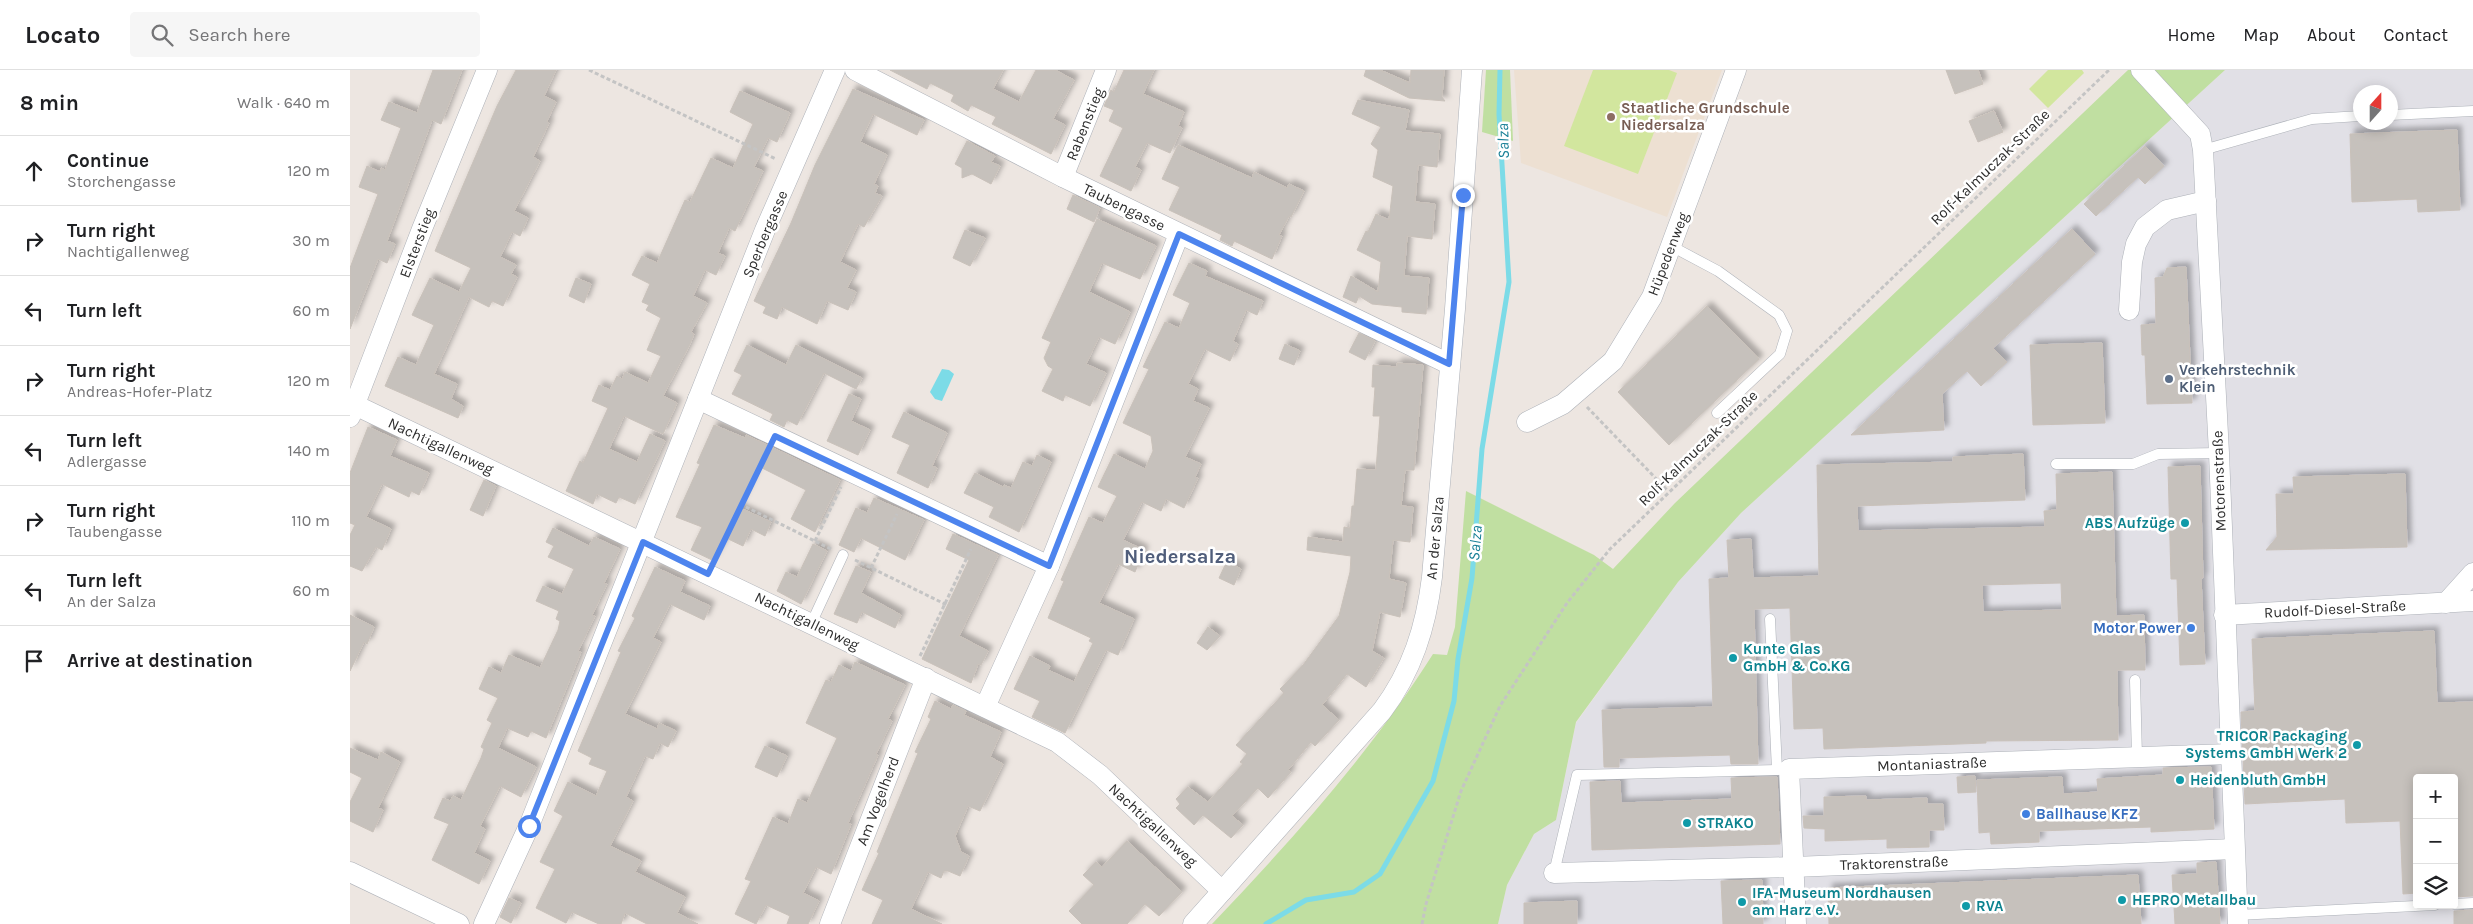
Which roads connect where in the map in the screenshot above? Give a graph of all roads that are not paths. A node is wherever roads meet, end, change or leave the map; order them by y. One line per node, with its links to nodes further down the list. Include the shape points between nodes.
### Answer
1 (487, 70): 19 (street, Elsterstieg)
2 (835, 70): 18 (street, Sperbergasse, via 765,230)
3 (855, 70): 12 (street, Taubengasse)
4 (1106, 70): 12 (street, Rabenstieg)
5 (1472, 70): 17 (street, An der Salza)
6 (1736, 70): 15 (street, Hüpedenweg)
7 (2141, 70): 11 (street, Motorenstraße, via 2200,134)
8 (2473, 111): 9 (lane)
9 (2398, 115)
10 (2353, 116): 11 (lane, via 2312,119)
11 (2203, 150): 13 (street, Motorenstraße)
12 (1063, 177): 14 (street, Taubengasse)
13 (2206, 201): 16 (street, via 2167,210 2145,228 2136,244 2132,262); 22 (street, Motorenstraße)
14 (1179, 234): 17 (street, Taubengasse); 26 (street)
15 (1672, 246): 20 (lane, via 1718,271 1779,315 1787,330 1780,354); 21 (street, Hüpedenweg, via 1652,297 1613,361 1563,404)
16 (2130, 310)
17 (1449, 364): 43 (street, An der Salza, via 1428,612 1409,668 1382,711)
18 (698, 399): 24 (street, Sperbergasse); 26 (street)
19 (352, 411): 24 (street, Nachtigallenweg)
20 (1717, 413)
21 (1527, 422)
22 (2219, 453): 23 (lane, via 2158,454 2132,464); 30 (street, Motorenstraße)
23 (2056, 464)
24 (643, 542): 32 (street, Nachtigallenweg); 49 (street, Sperbergasse, via 529,826)
25 (844, 554): 32 (lane)
26 (1049, 566): 35 (street)
27 (2473, 573): 29 (street)
28 (2473, 602): 29 (street, Rudolf-Diesel-Straße)
29 (2446, 603): 30 (street, Rudolf-Diesel-Straße)
30 (2224, 615): 36 (street, Motorenstraße)
31 (1770, 619): 38 (lane)
32 (811, 624): 33 (street, Nachtigallenweg)
33 (919, 675): 35 (street, Nachtigallenweg); 50 (street, Am Vogelherd)
34 (2135, 680): 37 (lane)
35 (985, 707): 43 (street, Nachtigallenweg, via 1057,742 1072,753 1100,775)
36 (2230, 754): 37 (street, Montaniastraße); 39 (street, Motorenstraße)
37 (2137, 757): 38 (street, Montaniastraße)
38 (1783, 769): 40 (street); 42 (lane, via 1577,775)
39 (2234, 849): 40 (street, Traktorenstraße); 47 (street, Motorenstraße)
40 (1794, 867): 42 (street, Traktorenstraße); 52 (street)
41 (350, 872): 48 (street)
42 (1554, 873)
43 (1222, 891): 51 (street, An der Salza)
44 (2458, 904): 45 (lane)
45 (2473, 904)
46 (2413, 907): 47 (lane, Motorenstraße)
47 (2238, 919)
48 (459, 924)
49 (484, 924)
50 (830, 924)
51 (1193, 924)
52 (1796, 924)

